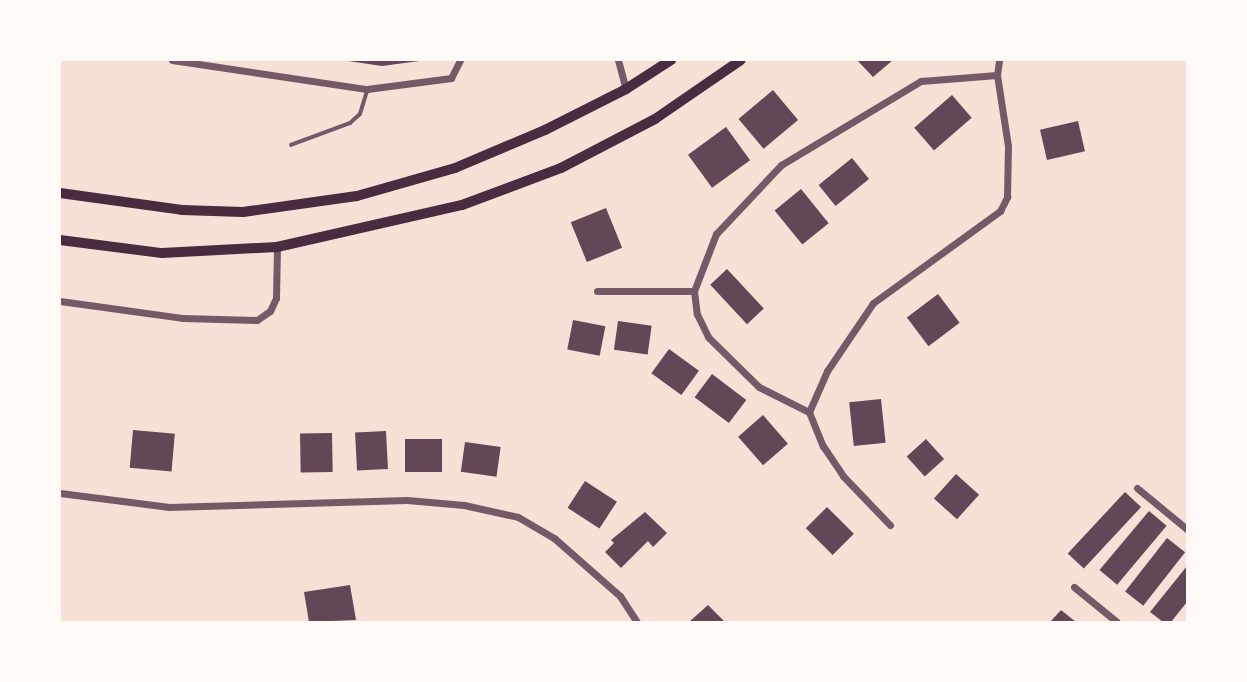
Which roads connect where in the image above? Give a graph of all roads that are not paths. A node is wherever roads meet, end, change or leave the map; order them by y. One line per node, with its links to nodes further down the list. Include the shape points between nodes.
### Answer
1 (172, 60): 7 (street)
2 (460, 60): 9 (street, via 451,78)
3 (618, 60): 10 (street)
4 (671, 60): 10 (main road)
5 (741, 60): 14 (main road, via 655,119 561,168 462,205)
6 (999, 60): 8 (street)
7 (186, 61): 9 (street)
8 (997, 75): 15 (street, via 921,81 781,165 716,234); 18 (street, via 1008,146 1007,197 1000,211 873,303 827,371)
9 (367, 89): 11 (lane, via 356,120)
10 (626, 89): 12 (main road, via 455,168 331,201 243,212 182,210)
11 (291, 145)
12 (60, 193)
13 (60, 240): 14 (main road, via 162,253)
14 (277, 247): 17 (street, via 276,298 270,311 257,320 182,318)
15 (694, 290): 16 (street); 18 (street, via 697,314 708,337 759,387)
16 (597, 291)
17 (60, 301)
18 (809, 412): 21 (street, via 823,446 843,475)
19 (1137, 488): 22 (street)
20 (60, 493): 24 (street, via 169,506 407,500 464,505 518,517 554,538 620,596)
21 (890, 525)
22 (1188, 530)
23 (1074, 587): 25 (street)
24 (637, 622)
25 (1117, 622)

